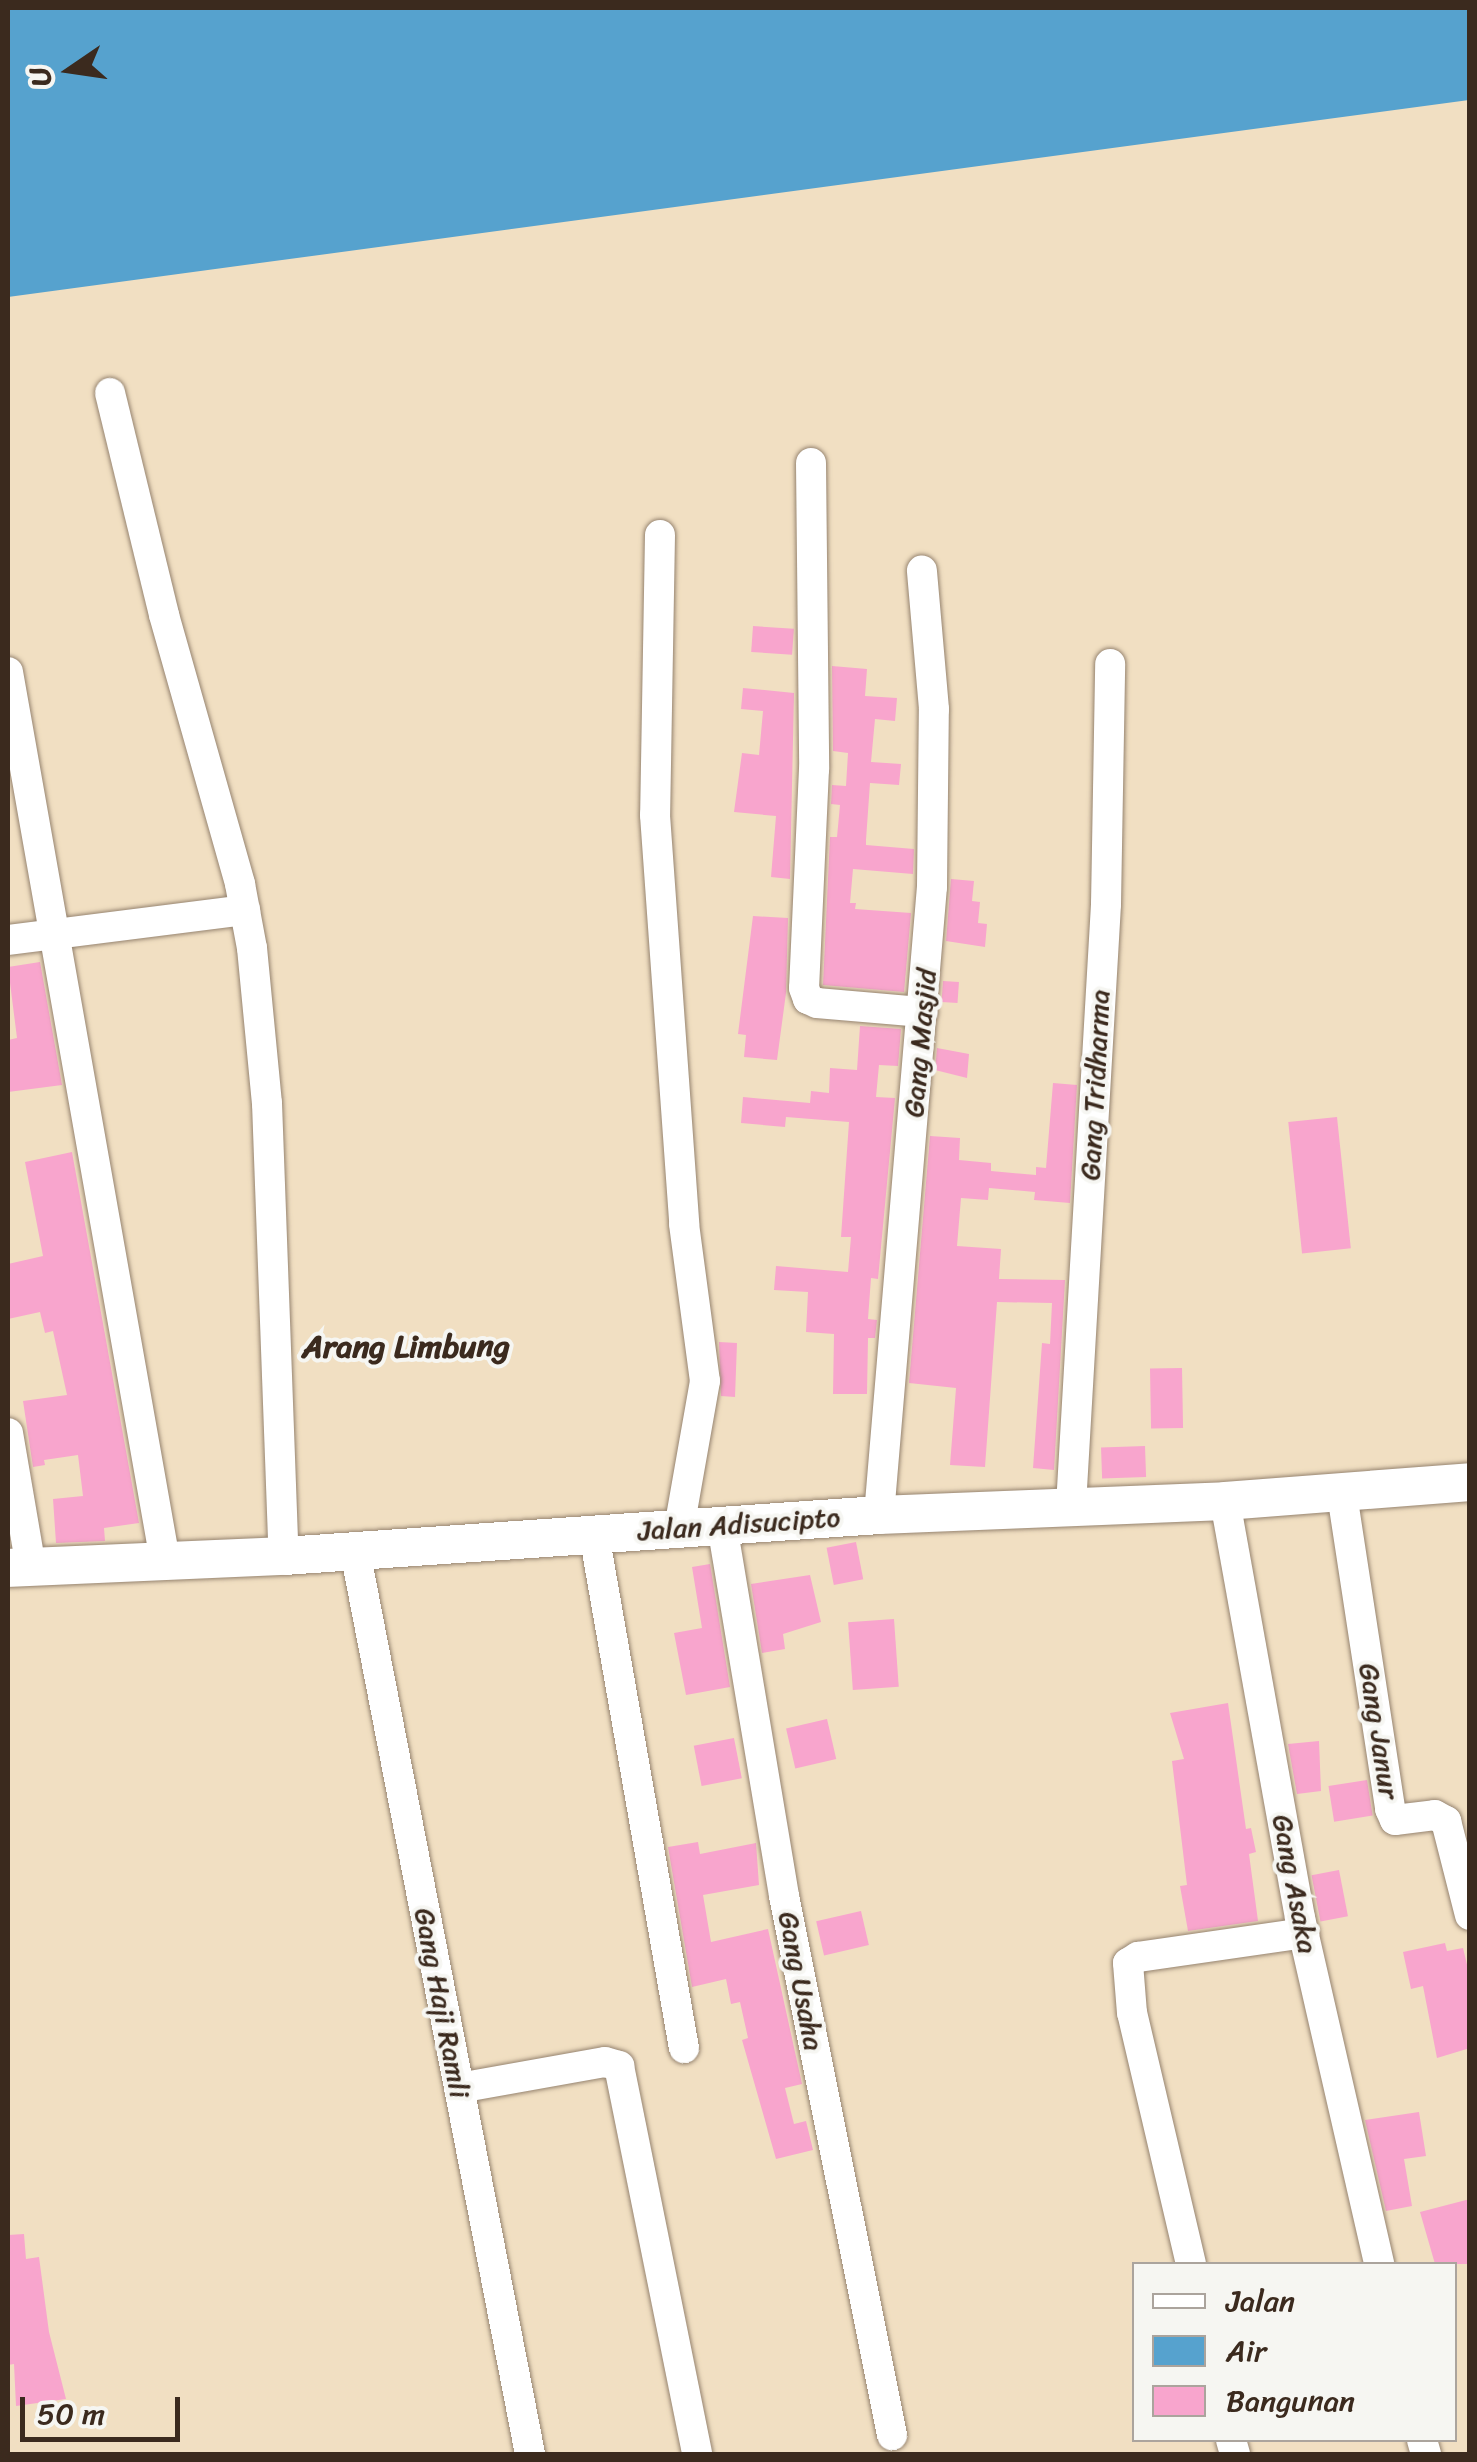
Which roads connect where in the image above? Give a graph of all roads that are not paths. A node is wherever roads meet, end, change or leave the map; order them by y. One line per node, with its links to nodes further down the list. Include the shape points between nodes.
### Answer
1 (110, 393): 7 (street)
2 (811, 463): 10 (street, via 814,770 804,988 816,1003)
3 (660, 535): 18 (street, via 655,815 684,1224 705,1381)
4 (922, 571): 10 (street, Gang Masjid, via 934,775)
5 (1110, 664): 15 (street, Gang Tridharma, via 1106,904)
6 (8, 672): 8 (street)
7 (245, 910): 8 (street); 21 (street, via 267,1103)
8 (57, 933): 9 (street); 22 (street)
9 (8, 940)
10 (923, 1012): 16 (street, Gang Masjid)
11 (8, 1433): 23 (street)
12 (1470, 1482): 13 (main road, Jalan Adisucipto)
13 (1342, 1494): 14 (main road, Jalan Adisucipto); 24 (street, Gang Janur, via 1390,1809 1395,1820 1435,1815 1446,1821)
14 (1226, 1501): 15 (main road, Jalan Adisucipto); 25 (street, Gang Asaka)
15 (1071, 1506): 16 (main road, Jalan Adisucipto)
16 (880, 1515): 17 (main road, Jalan Adisucipto)
17 (722, 1526): 18 (main road, Jalan Adisucipto); 30 (street, Gang Usaha, via 784,1896)
18 (679, 1528): 19 (main road, Jalan Adisucipto)
19 (594, 1534): 20 (main road, Jalan Adisucipto); 26 (street)
20 (354, 1552): 21 (main road, Jalan Adisucipto); 27 (street, Gang Haji Ramli)
21 (284, 1556): 22 (main road, Jalan Adisucipto)
22 (165, 1560): 23 (main road, Jalan Adisucipto)
23 (19, 1567)
24 (1470, 1915)
25 (1304, 1933): 28 (street, via 1128,1963 1132,2013); 29 (street, Gang Asaka)
26 (684, 2048)
27 (459, 2088): 31 (street, Gang Haji Ramli); 32 (street, via 605,2062 619,2066)
28 (1191, 2262)
29 (1379, 2262)
30 (892, 2435)
31 (530, 2454)
32 (697, 2454)

